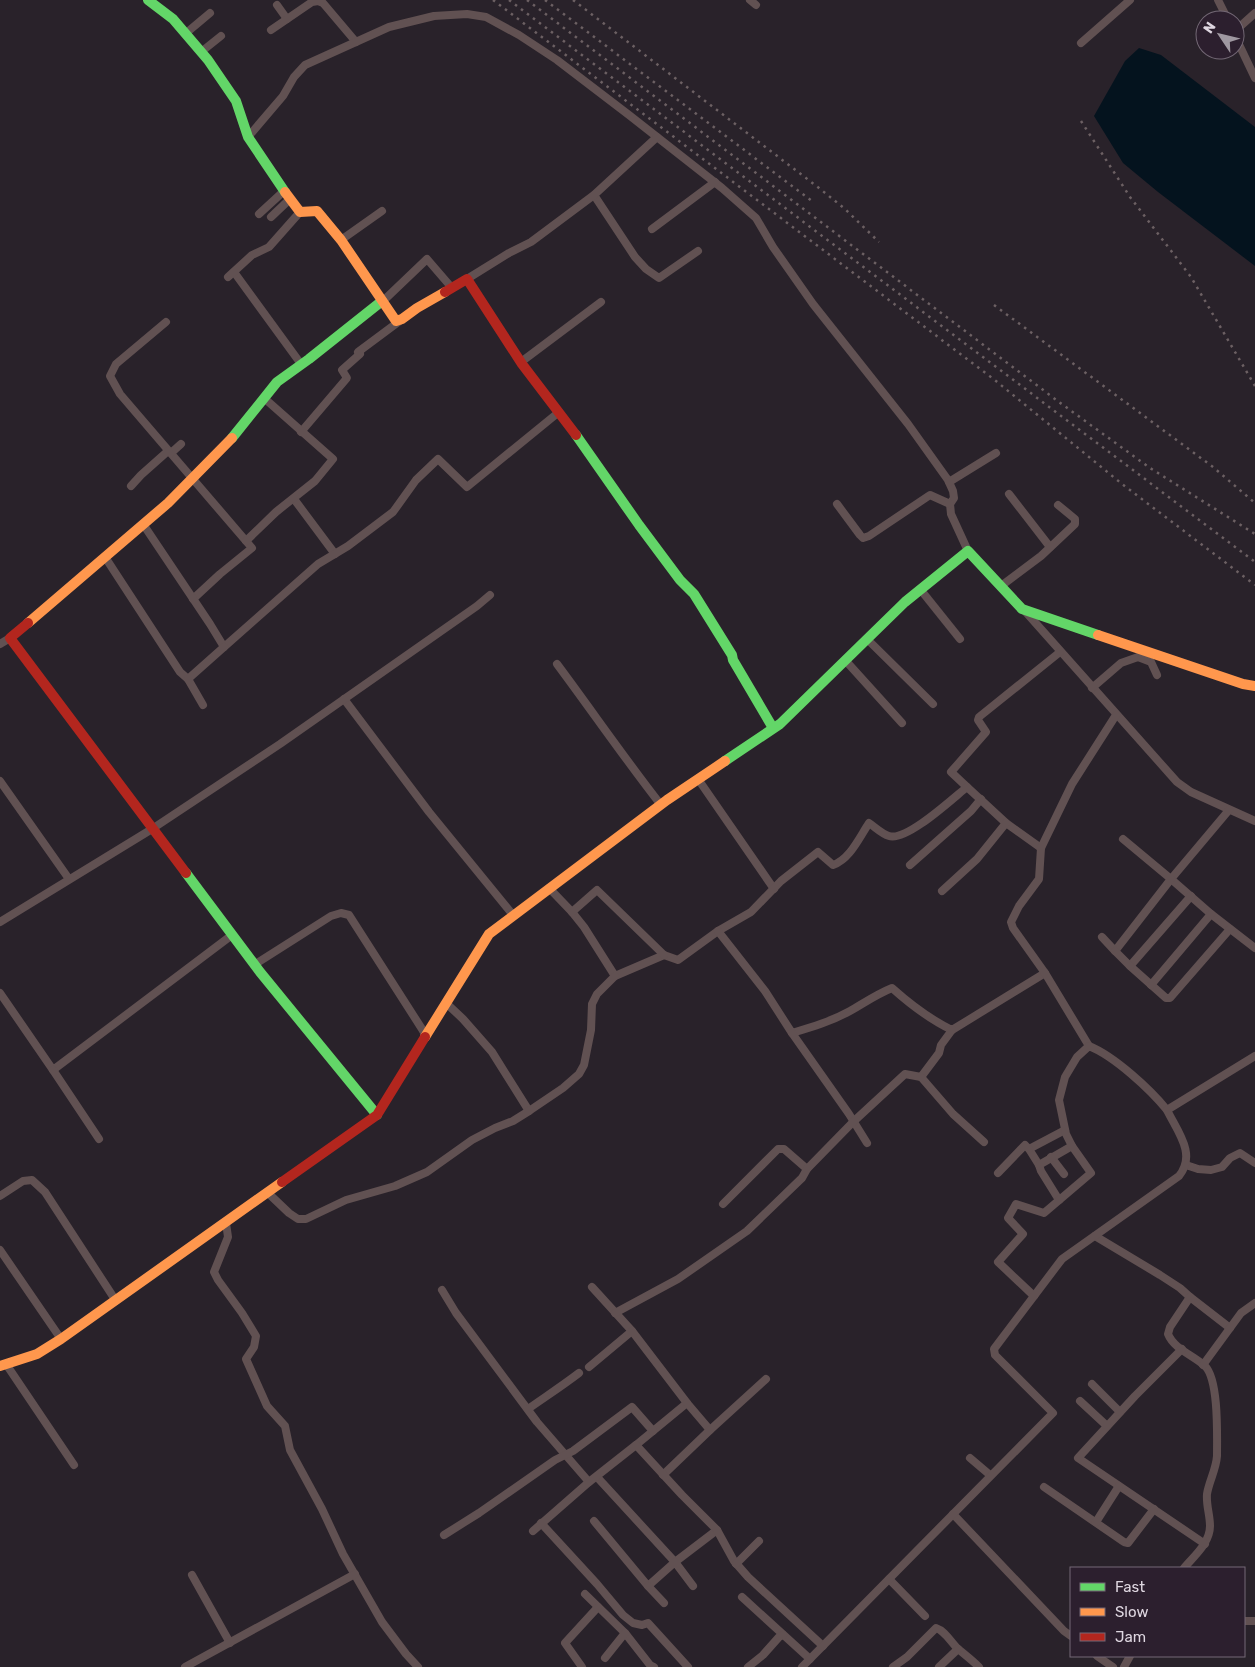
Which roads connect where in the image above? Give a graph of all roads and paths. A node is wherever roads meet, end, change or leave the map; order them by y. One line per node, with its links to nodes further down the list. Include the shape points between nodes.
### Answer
1 (148, 0): 9 (street, via 173,19)
2 (1130, 0): 12 (street)
3 (277, 5): 6 (street)
4 (210, 12): 9 (street)
5 (1255, 13): 7 (street)
6 (286, 19): 8 (street); 11 (street, via 318,1)
7 (1245, 22)
8 (271, 30)
9 (185, 34): 13 (street)
10 (221, 36): 13 (street)
11 (356, 42): 16 (street, via 305,65); 17 (street, via 388,27 434,16 467,14 486,18 557,60)
12 (1081, 43)
13 (201, 52): 16 (street, via 236,101)
14 (1245, 57): 15 (street)
15 (1255, 78)
16 (248, 137): 19 (street)
17 (657, 137): 18 (street); 20 (street)
18 (715, 182): 25 (street); 43 (street, via 756,218 807,296 908,424)
19 (287, 195): 22 (street); 23 (street); 24 (street)
20 (594, 195): 27 (street, via 635,257 659,278); 28 (street, via 531,242)
21 (382, 211): 26 (street)
22 (300, 212): 26 (street, via 317,211); 35 (street, via 268,247 252,255 231,274)
23 (259, 214)
24 (271, 216)
25 (652, 229)
26 (342, 240): 30 (street)
27 (698, 251)
28 (467, 279): 29 (street); 34 (street)
29 (452, 288): 30 (street, via 427,259); 32 (street)
30 (382, 301): 32 (street, via 396,321); 35 (street)
31 (601, 302): 34 (street)
32 (402, 319): 38 (street, via 358,352 360,354 342,370 347,378)
33 (166, 322): 40 (street, via 116,364 110,376 120,394)
34 (520, 362): 37 (street)
35 (301, 364): 36 (street, via 277,382)
36 (264, 398): 38 (street); 42 (street, via 226,446)
37 (559, 412): 54 (street, via 467,487 438,460 416,480 393,512); 78 (street, via 645,533 694,594)
38 (301, 432): 46 (street, via 333,459)
39 (181, 444): 40 (street)
40 (170, 452): 42 (street); 44 (street)
41 (996, 453): 43 (street)
42 (192, 479): 50 (street); 51 (street)
43 (949, 482): 48 (street, via 954,498)
44 (131, 486)
45 (1009, 494): 52 (street)
46 (294, 499): 51 (street); 54 (street)
47 (837, 504): 48 (street, via 860,535 866,538 927,497 933,496)
48 (950, 504): 53 (street, via 951,514)
49 (1058, 505): 52 (street, via 1076,522)
50 (143, 524): 55 (street); 59 (street)
51 (246, 541): 59 (street, via 252,548)
52 (1050, 547): 56 (street)
53 (968, 551): 56 (street); 57 (street)
54 (335, 554): 65 (street, via 318,564)
55 (105, 557): 61 (street); 70 (street, via 180,672)
56 (1001, 586): 60 (street)
57 (920, 589): 62 (street); 63 (street)
58 (490, 595): 73 (street)
59 (194, 599): 65 (street)
60 (1022, 609): 66 (street); 71 (street)
61 (10, 638): 64 (street); 87 (street)
62 (960, 638)
63 (867, 639): 67 (street); 74 (street)
64 (0, 644)
65 (224, 647): 70 (street)
66 (1060, 652): 72 (street); 81 (street, via 979,717 986,732 951,772)
67 (845, 660): 77 (street); 78 (street)
68 (557, 664): 83 (street)
69 (1157, 675): 72 (street, via 1151,662 1138,657 1121,663)
70 (188, 679): 75 (street)
71 (1255, 686)
72 (1092, 688): 76 (street)
73 (344, 699): 87 (street); 99 (street, via 429,812)
74 (933, 704)
75 (204, 705)
76 (1116, 715): 84 (street, via 1177,782); 89 (street, via 1072,784)
77 (902, 723)
78 (773, 728): 79 (street)
79 (698, 779): 83 (street); 94 (street)
80 (0, 781): 91 (street)
81 (967, 787): 82 (street); 94 (street, via 914,830 896,837 888,836 869,824 841,862 833,865 818,852)
82 (980, 799): 86 (street); 90 (street)
83 (661, 805): 93 (street)
84 (1229, 810): 85 (street); 92 (street)
85 (1255, 821)
86 (1006, 823): 89 (street); 95 (street, via 977,859)
87 (152, 828): 91 (street); 103 (street)
88 (1123, 839): 92 (street)
89 (1042, 848): 110 (street, via 1039,879 1019,906 1012,922)
90 (910, 864)
91 (69, 879): 100 (street)
92 (1171, 879): 96 (street); 106 (street)
93 (550, 888): 97 (street); 99 (street)
94 (774, 889): 102 (street, via 751,912)
95 (942, 891)
96 (1191, 896): 98 (street); 109 (street)
97 (572, 912): 107 (street, via 597,890); 111 (street)
98 (1212, 914): 101 (street); 112 (street)
99 (514, 915): 114 (street, via 489,934)
100 (0, 922)
101 (1230, 929): 105 (street); 112 (street, via 1170,998)
102 (718, 930): 107 (street, via 678,960); 116 (street, via 765,991)
103 (232, 935): 108 (street); 120 (street)
104 (1102, 937): 106 (street)
105 (1255, 948)
106 (1115, 952): 109 (street)
107 (664, 955): 111 (street)
108 (254, 965): 117 (street, via 331,916 341,912 349,915); 124 (street)
109 (1130, 966): 112 (street)
110 (1045, 973): 115 (street); 118 (street)
111 (615, 976): 123 (street, via 592,1004 591,1030 579,1074)
112 (1151, 985)
113 (0, 993): 120 (street)
114 (446, 1003): 117 (street); 123 (street, via 492,1052)
115 (952, 1030): 116 (street, via 914,1008 892,988 849,1012); 121 (street)
116 (792, 1033): 125 (street)
117 (426, 1036): 124 (street)
118 (1089, 1046): 122 (street, via 1138,1080); 126 (street, via 1077,1057 1065,1077 1060,1100)
119 (1255, 1056): 122 (street)
120 (53, 1070): 127 (street)
121 (921, 1077): 125 (street, via 905,1074); 129 (street, via 953,1114)
122 (1167, 1110): 135 (street, via 1187,1151)
123 (529, 1111): 139 (street, via 472,1140 427,1172 395,1186 346,1200 306,1219 298,1219)
124 (377, 1115): 139 (street)
125 (853, 1122): 128 (street); 136 (street)
126 (1065, 1130): 130 (street); 131 (street)
127 (99, 1139)
128 (867, 1142)
129 (984, 1142)
130 (1072, 1146): 132 (street); 141 (street, via 1091,1173)
131 (1029, 1149): 134 (street); 137 (street, via 1025,1145)
132 (1051, 1157): 134 (street); 138 (street)
133 (1255, 1163): 135 (street, via 1240,1153 1222,1167 1211,1170)
134 (1039, 1165): 141 (street)
135 (1186, 1165): 144 (street, via 1179,1176)
136 (807, 1169): 142 (street, via 784,1149 778,1150); 152 (street, via 802,1178 747,1232 678,1279)
137 (998, 1173)
138 (1064, 1174)
139 (268, 1193): 143 (street)
140 (0, 1196): 150 (street, via 23,1181 32,1180 45,1192)
141 (1059, 1200): 148 (street, via 1044,1213 1016,1204 1008,1218 1023,1234 998,1262)
142 (723, 1204)
143 (226, 1223): 150 (street); 193 (street, via 228,1237 214,1272 256,1336 254,1347 246,1359 267,1406 284,1426 290,1450)
144 (1095, 1236): 148 (street, via 1062,1259); 149 (street)
145 (0, 1250): 155 (street)
146 (592, 1287): 152 (street)
147 (442, 1290): 165 (street)
148 (1034, 1296): 175 (street, via 994,1349 995,1355 1053,1413)
149 (1190, 1297): 153 (street); 156 (street, via 1168,1334)
150 (116, 1301): 155 (street)
151 (1255, 1303): 153 (street, via 1241,1313)
152 (614, 1313): 154 (street)
153 (1230, 1328): 157 (street)
154 (632, 1331): 159 (street); 164 (street)
155 (61, 1339): 158 (street, via 36,1354)
156 (1182, 1349): 157 (street); 166 (street)
157 (1203, 1364): 189 (street, via 1215,1391 1217,1456 1207,1498 1210,1527)
158 (3, 1365): 173 (street)
159 (589, 1367)
160 (579, 1372): 165 (street)
161 (766, 1380): 168 (street)
162 (1092, 1384): 166 (street)
163 (1080, 1401): 167 (street)
164 (687, 1403): 168 (street); 169 (street)
165 (528, 1409): 171 (street)
166 (1120, 1412): 167 (street)
167 (1107, 1426): 178 (street, via 1078,1458)
168 (710, 1430): 174 (street)
169 (653, 1431): 170 (street); 171 (street, via 632,1406)
170 (636, 1445): 174 (street); 176 (street)
171 (566, 1454): 177 (street); 187 (street)
172 (970, 1458): 175 (street)
173 (74, 1465)
174 (663, 1475): 185 (street)
175 (990, 1475): 181 (street)
176 (597, 1476): 177 (street); 190 (street)
177 (590, 1482): 184 (street)
178 (1119, 1486): 180 (street); 183 (street)
179 (1044, 1487): 183 (street)
180 (1154, 1509): 183 (street, via 1128,1543); 189 (street)
181 (953, 1514): 195 (street); 205 (street)
182 (594, 1521): 196 (street)
183 (1096, 1522)
184 (542, 1523): 186 (street); 212 (street, via 623,1615 633,1624 642,1626 648,1623)
185 (717, 1530): 190 (street); 191 (street)
186 (533, 1531)
187 (444, 1535)
188 (759, 1541): 191 (street)
189 (1205, 1544): 192 (street)
190 (675, 1562): 196 (street); 197 (street)
191 (736, 1564): 207 (street)
192 (1185, 1567)
193 (355, 1574): 206 (street); 215 (street, via 382,1622)
194 (192, 1575): 206 (street)
195 (889, 1579): 202 (street); 207 (street)
196 (648, 1586): 200 (street)
197 (693, 1586)
198 (585, 1594): 201 (street)
199 (742, 1597): 204 (street)
200 (664, 1603)
201 (598, 1607): 203 (street); 216 (street, via 565,1643)
202 (926, 1616)
203 (626, 1633): 210 (street); 213 (street)
204 (783, 1635): 211 (street); 217 (street)
205 (1070, 1635)
206 (230, 1643): 214 (street)
207 (823, 1646): 211 (street)
208 (958, 1649): 219 (street, via 936,1628); 220 (street); 221 (street)
209 (1098, 1657): 222 (street)
210 (605, 1658)
211 (810, 1659): 218 (street)
212 (683, 1665)
213 (650, 1666)
214 (185, 1667)
215 (418, 1667)
216 (582, 1667)
217 (748, 1667)
218 (802, 1667)
219 (893, 1667)
220 (939, 1667)
221 (979, 1667)
222 (1113, 1667)

